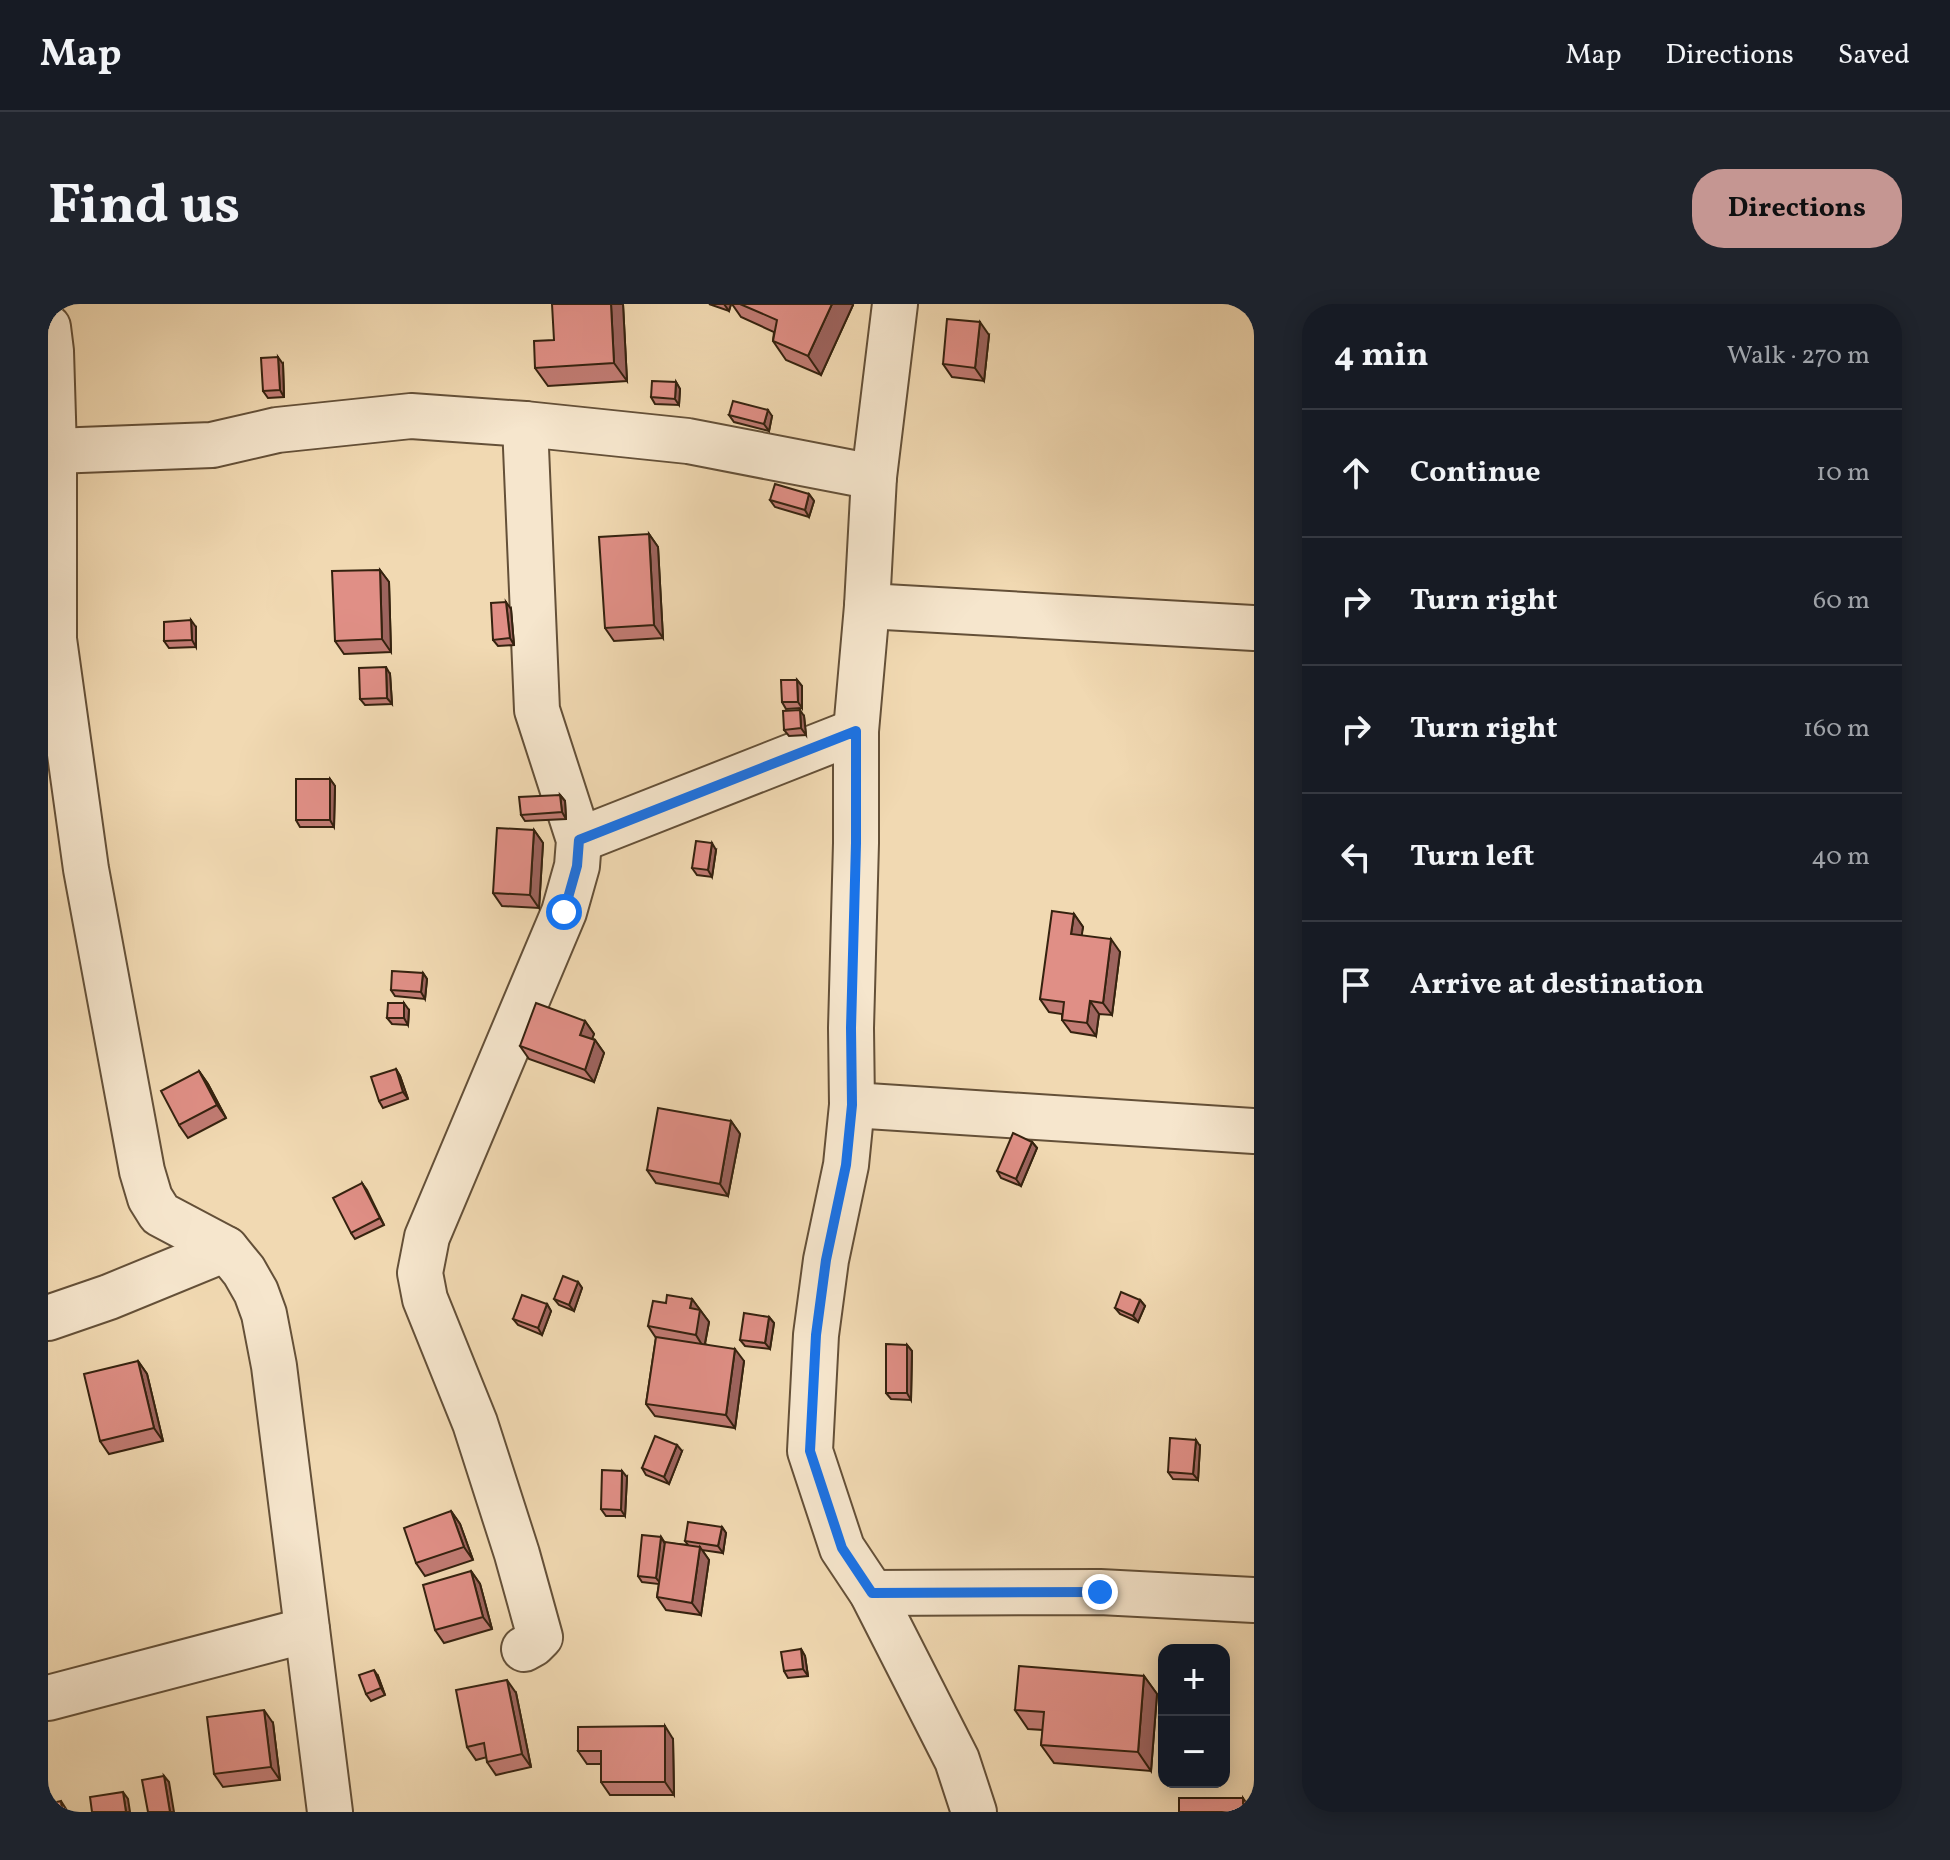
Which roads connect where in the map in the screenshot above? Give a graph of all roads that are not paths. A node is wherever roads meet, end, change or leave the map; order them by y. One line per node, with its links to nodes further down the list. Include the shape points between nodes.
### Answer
1 (895, 304): 5 (street)
2 (48, 327): 4 (street)
3 (525, 424): 4 (street, via 411,416 277,430 212,445); 5 (street, via 688,441); 10 (street, via 537,710)
4 (54, 451): 8 (street)
5 (874, 477): 6 (street)
6 (867, 606): 7 (street); 9 (street)
7 (1254, 628)
8 (51, 639): 13 (street, via 86,869 142,1171 160,1214)
9 (856, 731): 10 (street); 11 (street)
10 (579, 840): 18 (street, via 564,912 427,1237 420,1273 527,1587 540,1637)
11 (852, 1105): 12 (street); 15 (street, via 818,1320 810,1451 842,1548)
12 (1254, 1131)
13 (226, 1249): 14 (street); 17 (street, via 256,1292 268,1332)
14 (48, 1318)
15 (872, 1593): 16 (street, via 1100,1592); 21 (street, via 957,1760)
16 (1254, 1600)
17 (307, 1630): 19 (street); 20 (street)
18 (524, 1649)
19 (48, 1698)
20 (330, 1812)
21 (974, 1812)

